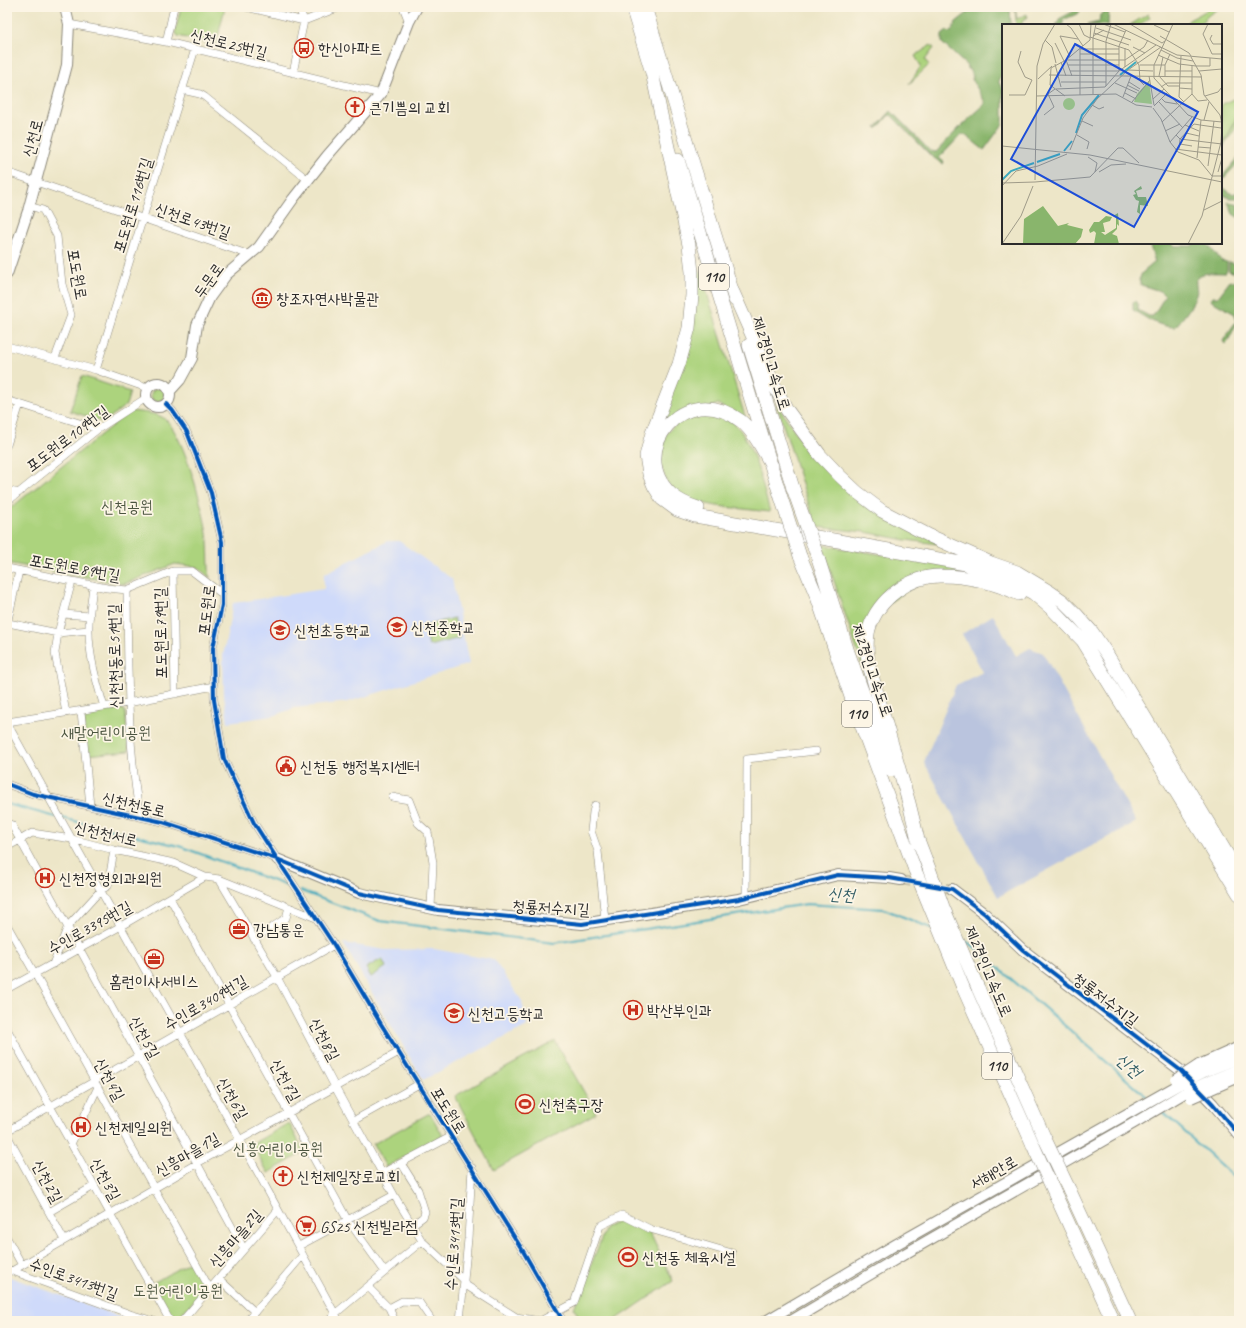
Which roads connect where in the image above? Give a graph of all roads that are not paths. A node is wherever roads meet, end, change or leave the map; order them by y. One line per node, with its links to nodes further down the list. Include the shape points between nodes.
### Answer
1 (65, 7): 12 (street, 신천로)
2 (174, 7): 13 (street)
3 (246, 7): 10 (street)
4 (299, 7): 10 (street)
5 (340, 7): 10 (street)
6 (403, 7): 11 (street)
7 (417, 7): 11 (street, 두문로)
8 (632, 7): 15 (highway, 제2경인고속도로 / 110)
9 (645, 7): 26 (highway, 제2경인고속도로 / 110)
10 (304, 21): 16 (street)
11 (409, 22): 18 (street, 두문로)
12 (69, 24): 13 (street, 신천로25번길); 21 (street, 신천로, via 66,65)
13 (166, 42): 14 (street, 신천로25번길)
14 (195, 49): 16 (street, 신천로25번길); 17 (street, 포도원로116번길)
15 (651, 68): 37 (highway, 제2경인고속도로 / 110); 49 (highway, via 689,245 692,272 689,328 646,456 649,474 662,499 677,510 695,516 966,564 999,575 1032,593)
16 (293, 73): 18 (street, 신천로25번길)
17 (182, 90): 20 (street, via 205,97); 23 (street, 포도원로116번길)
18 (381, 94): 20 (street, 두문로)
19 (7, 172): 21 (street, 신천로43번길)
20 (308, 180): 24 (street, 두문로, via 259,247)
21 (36, 181): 22 (street, 신천로); 23 (street, 신천로43번길)
22 (29, 206): 25 (street, 신천로); 28 (street, 포도원로, via 43,210 57,236 62,284 71,316)
23 (142, 218): 24 (street, 신천로43번길); 29 (street, 포도원로116번길)
24 (250, 255): 30 (street, 두문로, via 226,275 210,297 197,325 192,358 180,380)
25 (7, 274)
26 (733, 292): 41 (highway, via 787,410 820,455 857,492 882,511); 72 (highway, 제2경인고속도로 / 110, bridge, via 848,652)
27 (7, 346): 28 (street)
28 (55, 358): 29 (street)
29 (96, 370): 31 (street)
30 (170, 391): 31 (street, via 160,382 153,383); 34 (street, via 170,398)
31 (146, 393): 34 (street, via 152,406); 35 (street, 포도원로109번길)
32 (7, 400): 33 (street)
33 (20, 404): 35 (street); 36 (street)
34 (166, 404): 48 (street, 포도원로, via 187,432 211,493 222,542)
35 (98, 429): 39 (street, 포도원로109번길)
36 (7, 445)
37 (772, 466): 41 (highway, via 751,432 740,421 716,408 688,410 672,420 664,430 656,449 657,474 662,484 682,502 697,508); 166 (highway, 제2경인고속도로 / 110, bridge, via 800,556 915,870 962,985)
38 (7, 490): 39 (street)
39 (18, 494): 40 (street, 포도원로109번길)
40 (7, 502)
41 (991, 563): 76 (highway, via 1017,572 1050,592 1063,601 1092,632)
42 (7, 568): 43 (street, 포도원로89번길)
43 (19, 571): 45 (street, 포도원로89번길); 52 (street)
44 (173, 571): 47 (street, 포도원로89번길); 48 (street, 포도원로89번길, via 192,571); 56 (street, 포도원로79번길)
45 (72, 581): 46 (street, 포도원로89번길); 50 (street)
46 (93, 585): 47 (street, 포도원로89번길); 51 (street)
47 (127, 590): 57 (street, 신천천동로51번길)
48 (222, 594): 55 (street, 포도원로, via 213,648)
49 (1053, 610): 72 (highway, via 1004,588 969,578 941,576 924,578 902,587 884,602 875,615 867,642 868,662); 82 (highway, via 1083,641)
50 (63, 614): 51 (street); 54 (street)
51 (90, 616): 53 (street)
52 (7, 623): 54 (street)
53 (89, 630): 54 (street); 58 (street, via 94,673)
54 (58, 632): 60 (street, via 55,653)
55 (214, 686): 56 (street, 포도원로79번길); 75 (street, 포도원로, via 224,759 254,823)
56 (175, 694): 57 (street, 포도원로79번길)
57 (128, 703): 58 (street, 포도원로79번길); 68 (street, 신천천동로51번길)
58 (104, 707): 59 (street, 포도원로79번길)
59 (81, 711): 60 (street, 포도원로79번길); 67 (street)
60 (66, 713): 61 (street, 포도원로79번길)
61 (7, 722): 64 (street, 신천6길)
62 (816, 751): 83 (street, via 747,759)
63 (7, 784): 64 (street, 신천천동로)
64 (49, 797): 67 (street, 신천천동로); 71 (street, 신천6길)
65 (392, 797): 86 (street, via 409,800 418,823 428,832 433,863)
66 (595, 805): 88 (street, via 591,831 598,851)
67 (90, 806): 68 (street, 신천천동로)
68 (140, 817): 75 (street, 신천천동로, via 163,822)
69 (7, 823): 70 (street, via 12,825)
70 (20, 840): 71 (street, 신천천서로, via 32,833); 73 (street, 신천천서로); 90 (street, 신천5길)
71 (72, 840): 74 (street, 신천천서로); 81 (street, 신천6길)
72 (919, 844): 167 (highway, 제2경인고속도로 / 110, bridge, via 978,988)
73 (7, 847)
74 (114, 850): 77 (street, 신천천서로, via 174,863); 81 (street, via 108,886)
75 (279, 862): 86 (street, 청룡저수지길, via 359,893); 87 (street, 포도원로)
76 (1239, 874)
77 (205, 877): 78 (street); 84 (street, 수인로3395번길)
78 (219, 879): 85 (street); 92 (street, 신천8길)
79 (901, 880): 83 (street, 청룡저수지길, via 838,876)
80 (952, 889): 118 (street, 청룡저수지길, via 986,914 1023,950 1180,1070)
81 (101, 890): 90 (street); 91 (street, 신천6길)
82 (1239, 894)
83 (746, 897): 88 (street, 청룡저수지길)
84 (170, 898): 91 (street, 수인로3395번길); 99 (street, 신천7길)
85 (289, 907): 87 (street); 92 (street, via 286,918)
86 (431, 908): 88 (street, 청룡저수지길, via 582,924)
87 (315, 915): 93 (street, 포도원로)
88 (605, 920)
89 (7, 925): 96 (street, 신천4길)
90 (68, 926): 94 (street, 신천5길); 95 (street)
91 (120, 926): 94 (street, 수인로3395번길); 101 (street, 신천6길)
92 (254, 939): 97 (street, 신천8길)
93 (334, 945): 97 (street, 수인로3409번길); 103 (street, 포도원로)
94 (80, 949): 95 (street, 수인로3395번길); 104 (street, 신천5길)
95 (53, 964): 96 (street, 수인로3395번길)
96 (35, 974): 98 (street, 수인로3395번길); 109 (street, 신천4길)
97 (277, 978): 99 (street, 수인로3409번길); 111 (street, 신천8길)
98 (7, 989)
99 (229, 1005): 101 (street, 수인로3409번길); 114 (street, 신천7길)
100 (7, 1029): 113 (street, 신천3길)
101 (180, 1033): 104 (street, 수인로3409번길); 120 (street, 신천6길)
102 (1239, 1047): 107 (street)
103 (399, 1052): 110 (street, 포도원로); 111 (street, 신흥마을1길)
104 (139, 1056): 109 (street, 수인로3409번길); 122 (street, 신천5길)
105 (1239, 1058): 107 (street, 서해안로)
106 (1239, 1069): 107 (street, 서해안로)
107 (1205, 1077): 108 (street); 112 (street, bridge); 112 (street, 서해안로, bridge)
108 (1239, 1077)
109 (97, 1084): 113 (street, 수인로3409번길); 121 (street); 127 (street, 신천4길)
110 (419, 1084): 115 (street); 119 (street, 포도원로)
111 (335, 1087): 114 (street, 신흥마을1길); 115 (street, 신천8길)
112 (1183, 1088): 164 (street, 서해안로, via 1166,1091); 165 (street, 서해안로, via 1174,1103 1148,1115)
113 (51, 1107): 116 (street, 수인로3409번길); 121 (street, 신천3길)
114 (289, 1113): 120 (street, 신흥마을1길); 132 (street, 신천7길)
115 (353, 1120): 125 (street, 신천8길)
116 (7, 1131)
117 (7, 1134): 130 (street, 신천2길)
118 (1239, 1135)
119 (452, 1136): 123 (street, 포도원로); 124 (street, 포도원로)
120 (240, 1140): 122 (street, 신흥마을1길); 129 (street, 신천6길)
121 (71, 1144): 126 (street, 신천3길)
122 (198, 1163): 127 (street, 신흥마을1길); 138 (street, 신천5길)
123 (401, 1163): 125 (street, 포도원로); 133 (street, via 418,1190 425,1212)
124 (472, 1168): 145 (street, 수인로3413번길); 163 (street, 포도원로, via 524,1251)
125 (382, 1173): 128 (street, 신천8길)
126 (94, 1186): 130 (street); 131 (street, 신천3길)
127 (154, 1188): 131 (street, 신흥마을1길); 147 (street, 신천4길)
128 (394, 1195): 132 (street); 133 (street, 신천8길)
129 (278, 1210): 137 (street, 신천6길); 138 (street, 신흥마을2길)
130 (49, 1212): 135 (street, 신천2길)
131 (110, 1214): 135 (street, 신흥마을1길); 154 (street, 신천3길)
132 (347, 1220): 137 (street); 143 (street, 신천7길)
133 (412, 1225): 136 (street, 신천8길)
134 (7, 1238): 141 (street)
135 (64, 1240): 141 (street, 신흥마을1길)
136 (422, 1241): 143 (street); 145 (street, 신천8길)
137 (299, 1246): 140 (street, 신천6길)
138 (244, 1249): 144 (street, 신흥마을2길)
139 (732, 1253): 162 (street, bridge, via 650,1229 622,1215 600,1226 574,1303)
140 (303, 1256): 149 (street); 151 (street, 신천6길)
141 (22, 1265): 142 (street, 신흥마을1길)
142 (10, 1270): 150 (street, 수인로3413번길)
143 (385, 1272): 146 (street)
144 (219, 1279): 147 (street, 신흥마을2길); 149 (street)
145 (464, 1282): 161 (street, 수인로3413번길); 162 (street, 신천8길, via 516,1317)
146 (368, 1286): 148 (street); 151 (street)
147 (210, 1289): 155 (street, 신흥마을2길)
148 (389, 1308): 159 (street); 160 (street, via 402,1301 419,1302)
149 (255, 1312): 156 (street)
150 (130, 1314): 152 (street, 수인로3413번길); 153 (street, 수인로3413번길)
151 (336, 1314): 157 (street); 158 (street, 신천6길)
152 (126, 1321)
153 (154, 1321)
154 (170, 1321)
155 (182, 1321)
156 (247, 1321)
157 (328, 1321)
158 (339, 1321)
159 (395, 1321)
160 (432, 1321)
161 (460, 1321)
162 (540, 1321)
163 (563, 1321)
164 (766, 1321)
165 (791, 1321)
166 (1113, 1321)
167 (1130, 1321)

